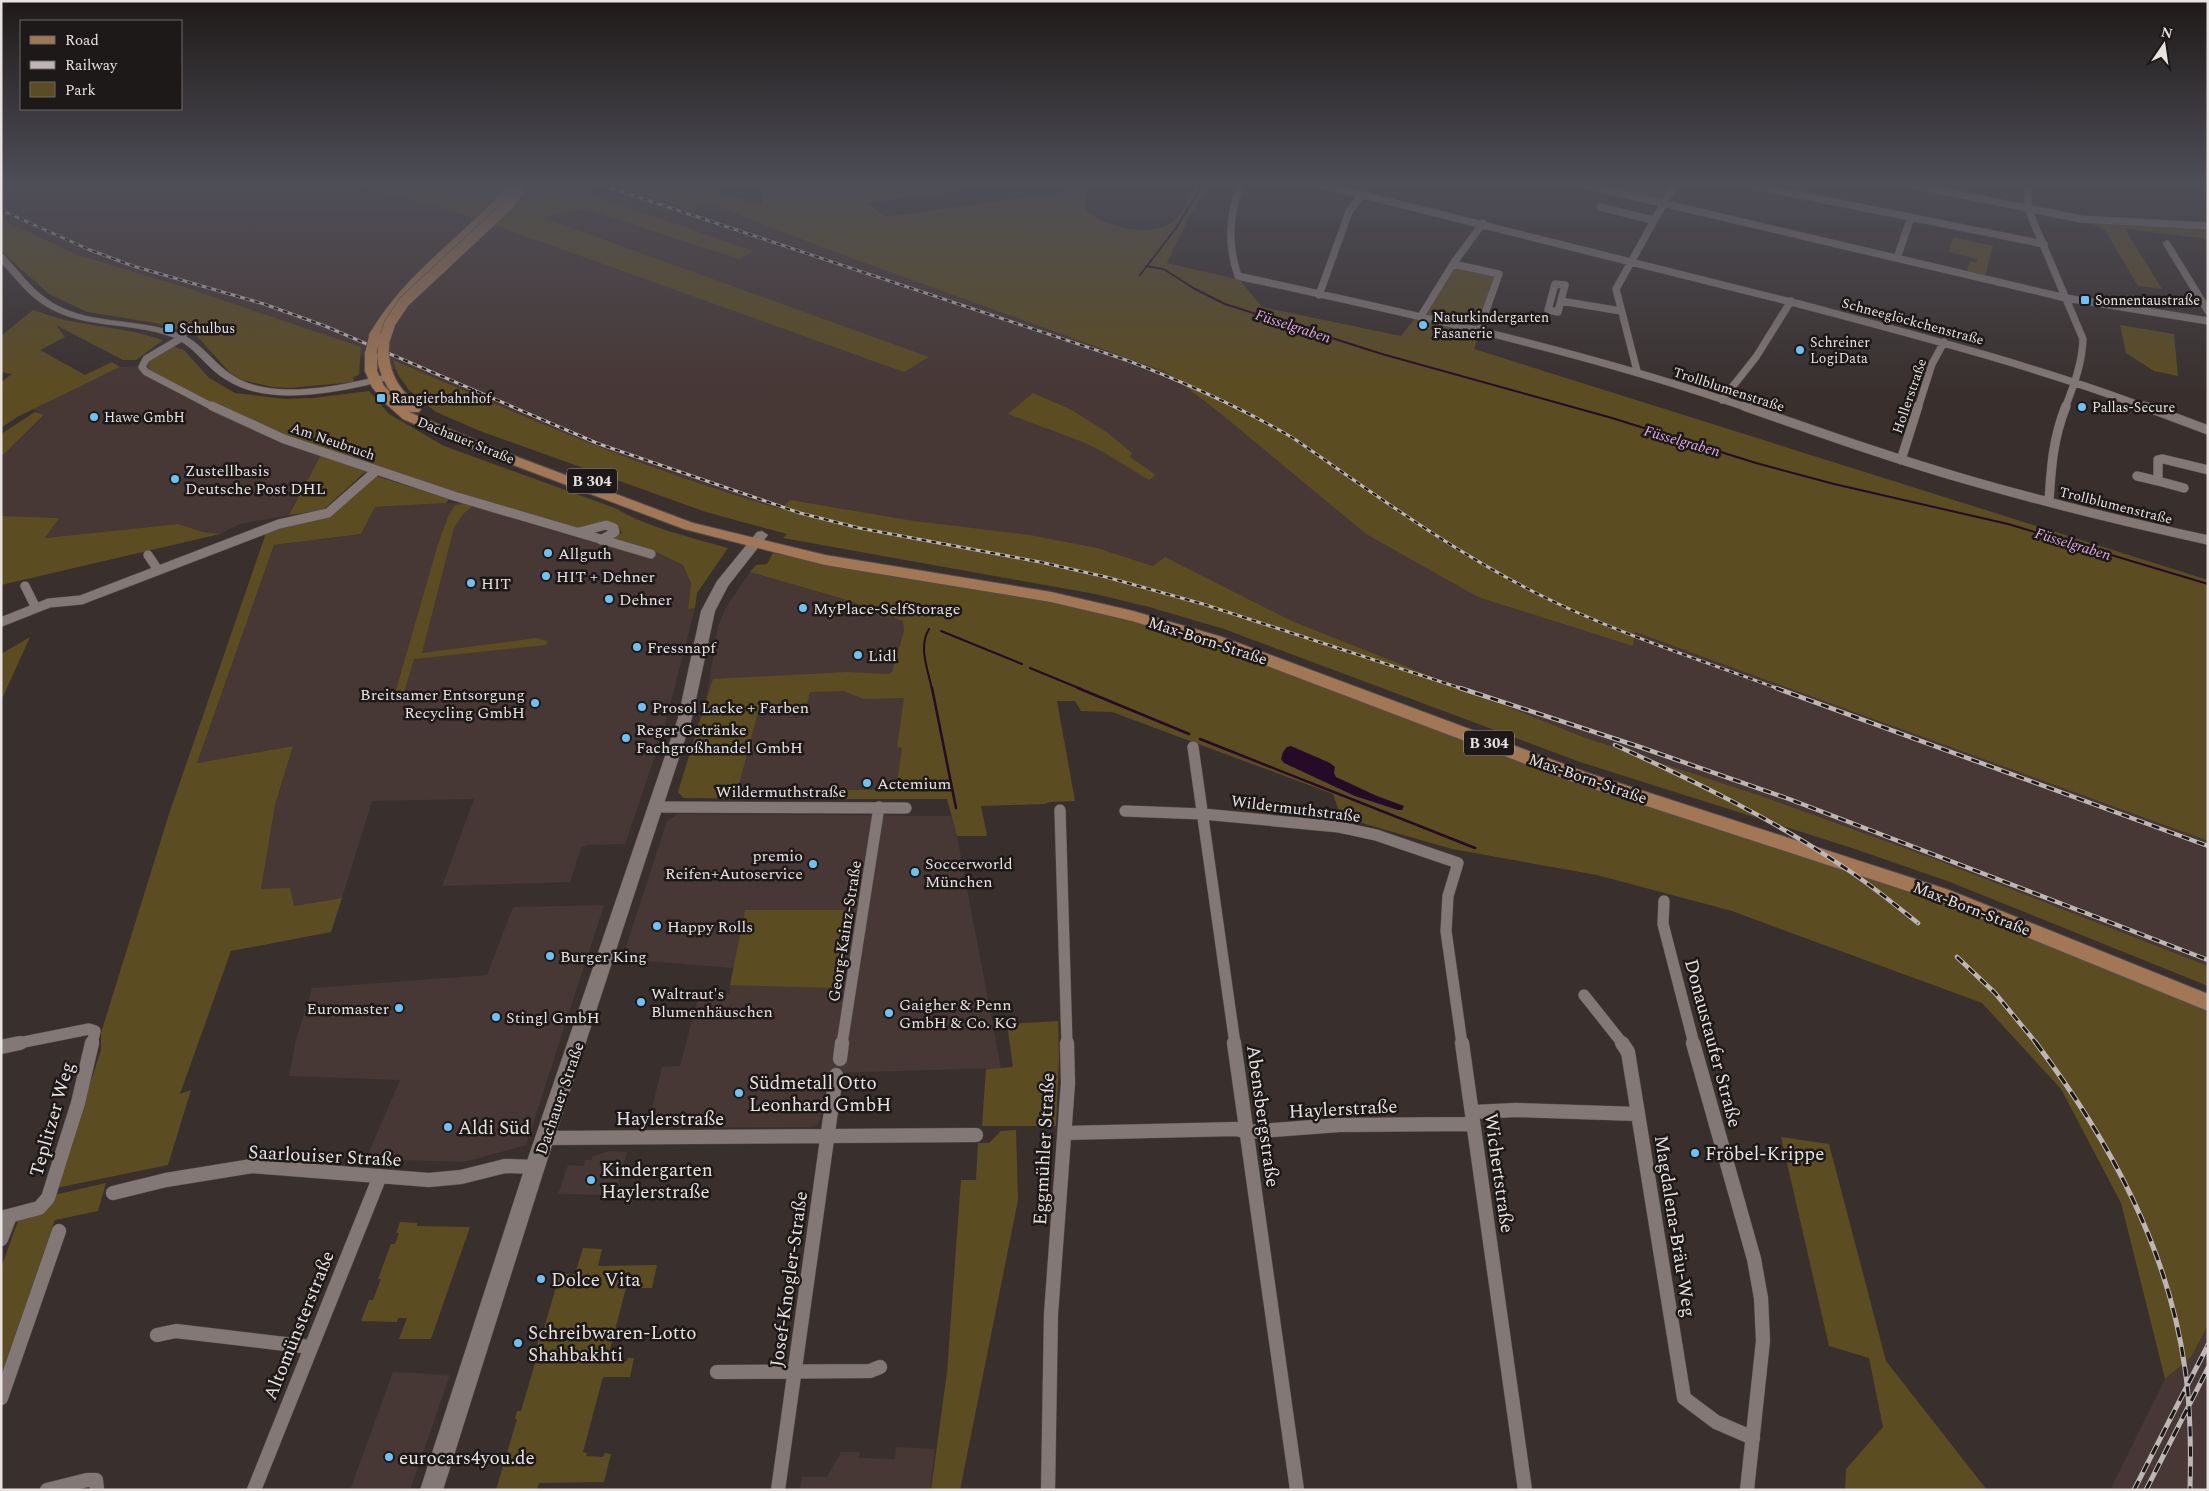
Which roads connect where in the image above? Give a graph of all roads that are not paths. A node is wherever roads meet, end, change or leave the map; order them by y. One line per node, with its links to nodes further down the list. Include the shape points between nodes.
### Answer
1 (448, 253): 27 (main road, Dachauer Straße / B 304, bridge, via 402,295 381,323)
2 (457, 253): 29 (main road, Dachauer Straße / B 304, bridge, via 404,302 390,322 384,341)
3 (1231, 253): 16 (street, Trollblumenstraße, via 1238,276)
4 (1334, 253): 16 (street)
5 (1461, 253): 15 (street)
6 (1601, 253): 14 (street, Schneeglöckchenstraße)
7 (1635, 253): 14 (street)
8 (1874, 253): 13 (street)
9 (1899, 253): 13 (street)
10 (2047, 253): 17 (street)
11 (2172, 253): 21 (street)
12 (1, 257): 25 (street, via 43,300 60,310 95,320 155,328)
13 (1897, 258): 17 (street)
14 (1631, 260): 19 (street, Schneeglöckchenstraße); 20 (street, via 1616,289)
15 (1453, 264): 22 (street); 24 (street, via 1499,274)
16 (1319, 295): 22 (street, Trollblumenstraße)
17 (2066, 298): 23 (street); 30 (street, via 2083,339)
18 (1561, 301): 20 (street)
19 (1791, 301): 26 (street, Schneeglöckchenstraße); 31 (street, via 1756,357)
20 (1621, 311): 28 (street)
21 (2208, 311)
22 (1421, 316): 24 (street, Trollblumenstraße)
23 (2208, 321)
24 (1479, 330): 28 (street, Trollblumenstraße)
25 (182, 337): 29 (street, via 202,350 232,379 257,387 305,391); 34 (street, Am Neubruch, via 146,359 142,367 146,372 284,439)
26 (1944, 342): 30 (street, Schneeglöckchenstraße); 33 (street, Hollerstraße, via 1932,364)
27 (371, 352): 29 (main road, Dachauer Straße / B 304, via 370,362)
28 (1637, 372): 31 (street, Trollblumenstraße)
29 (382, 379): 41 (main road, Dachauer Straße / B 304, via 406,402 451,428)
30 (2076, 381): 32 (street, Schneeglöckchenstraße); 39 (street, via 2052,452)
31 (1722, 400): 33 (street, Trollblumenstraße)
32 (2208, 430)
33 (1901, 460): 39 (street, Trollblumenstraße)
34 (377, 470): 40 (street, Am Neubruch); 46 (street, via 328,513 279,524)
35 (2208, 470): 37 (street, via 2158,460)
36 (2137, 476): 37 (street)
37 (2158, 481): 38 (street)
38 (2184, 488)
39 (2049, 502): 43 (street, Trollblumenstraße)
40 (575, 532): 42 (street, Am Neubruch); 42 (street, Am Neubruch, via 606,525 614,528 613,534)
41 (758, 539): 51 (main road, Dachauer Straße, via 720,588 708,611 685,718); 59 (main road, Max-Born-Straße / B 304, via 1053,589 1133,606 1221,633 1581,768 1946,885); 61 (main road, Max-Born-Straße / B 304, via 825,560 1052,597 1175,628 1299,671 1579,777 1943,895)
42 (601, 540): 44 (street, Am Neubruch)
43 (2208, 540)
44 (650, 554)
45 (148, 555): 46 (street)
46 (158, 570): 48 (street, via 81,600 57,601)
47 (25, 586): 48 (street)
48 (36, 608): 49 (street)
49 (1, 622)
50 (1192, 747): 56 (street, Abensbergstraße)
51 (656, 807): 52 (street, Wildermuthstraße); 71 (main road, Dachauer Straße)
52 (879, 807): 53 (street, Wildermuthstraße); 63 (street, Georg-Kainz-Straße)
53 (906, 808)
54 (1060, 810): 67 (street, Eggmühler Straße, via 1068,1084)
55 (1125, 811): 56 (street, Wildermuthstraße)
56 (1203, 814): 57 (street, Wildermuthstraße, via 1340,827 1376,835); 68 (street, Abensbergstraße)
57 (1458, 863): 66 (street, Wichertstraße, via 1448,896 1446,931)
58 (1664, 901): 84 (street, Donaustaufer Straße, via 1663,924 1754,1259 1761,1298 1763,1340)
59 (2208, 991)
60 (1584, 995): 65 (street, Magdalena-Bräu-Weg, via 1628,1052)
61 (2208, 1002)
62 (1, 1047): 75 (street, Teplitzer Weg, via 80,1030 95,1031 78,1103 50,1193 46,1201 34,1210)
63 (840, 1059)
64 (836, 1074): 70 (street, Josef-Knogler-Straße)
65 (1637, 1114): 66 (street, Haylerstraße, via 1515,1110); 84 (street, Magdalena-Bräu-Weg, via 1684,1398 1720,1426)
66 (1473, 1118): 68 (street, Haylerstraße); 92 (street, Wichertstraße)
67 (1065, 1132): 68 (street, Haylerstraße, via 1236,1129); 90 (street, Eggmühler Straße, via 1051,1314)
68 (1248, 1132): 91 (street, Abensbergstraße)
69 (976, 1135): 70 (street, Haylerstraße)
70 (828, 1136): 71 (street, Haylerstraße); 81 (street, Josef-Knogler-Straße)
71 (545, 1138): 72 (main road, Dachauer Straße)
72 (535, 1167): 73 (street, Saarlouiser Straße, via 505,1166 461,1177 429,1180); 88 (main road, Dachauer Straße)
73 (380, 1176): 74 (street, Saarlouiser Straße, via 252,1166 166,1180); 79 (street, Altomünsterstraße)
74 (113, 1193)
75 (6, 1217): 77 (street)
76 (59, 1232): 83 (street)
77 (1, 1239)
78 (157, 1335): 79 (street, via 176,1331)
79 (310, 1347): 87 (street, Altomünsterstraße)
80 (880, 1367): 81 (street, via 870,1371)
81 (793, 1371): 82 (street); 89 (street, Josef-Knogler-Straße)
82 (717, 1372)
83 (1, 1398)
84 (1753, 1438): 93 (street, Donaustaufer Straße)
85 (96, 1485): 86 (street, via 87,1480)
86 (47, 1490)
87 (254, 1490)
88 (431, 1490)
89 (778, 1490)
90 (1048, 1490)
91 (1298, 1490)
92 (1525, 1490)
93 (1747, 1490)

